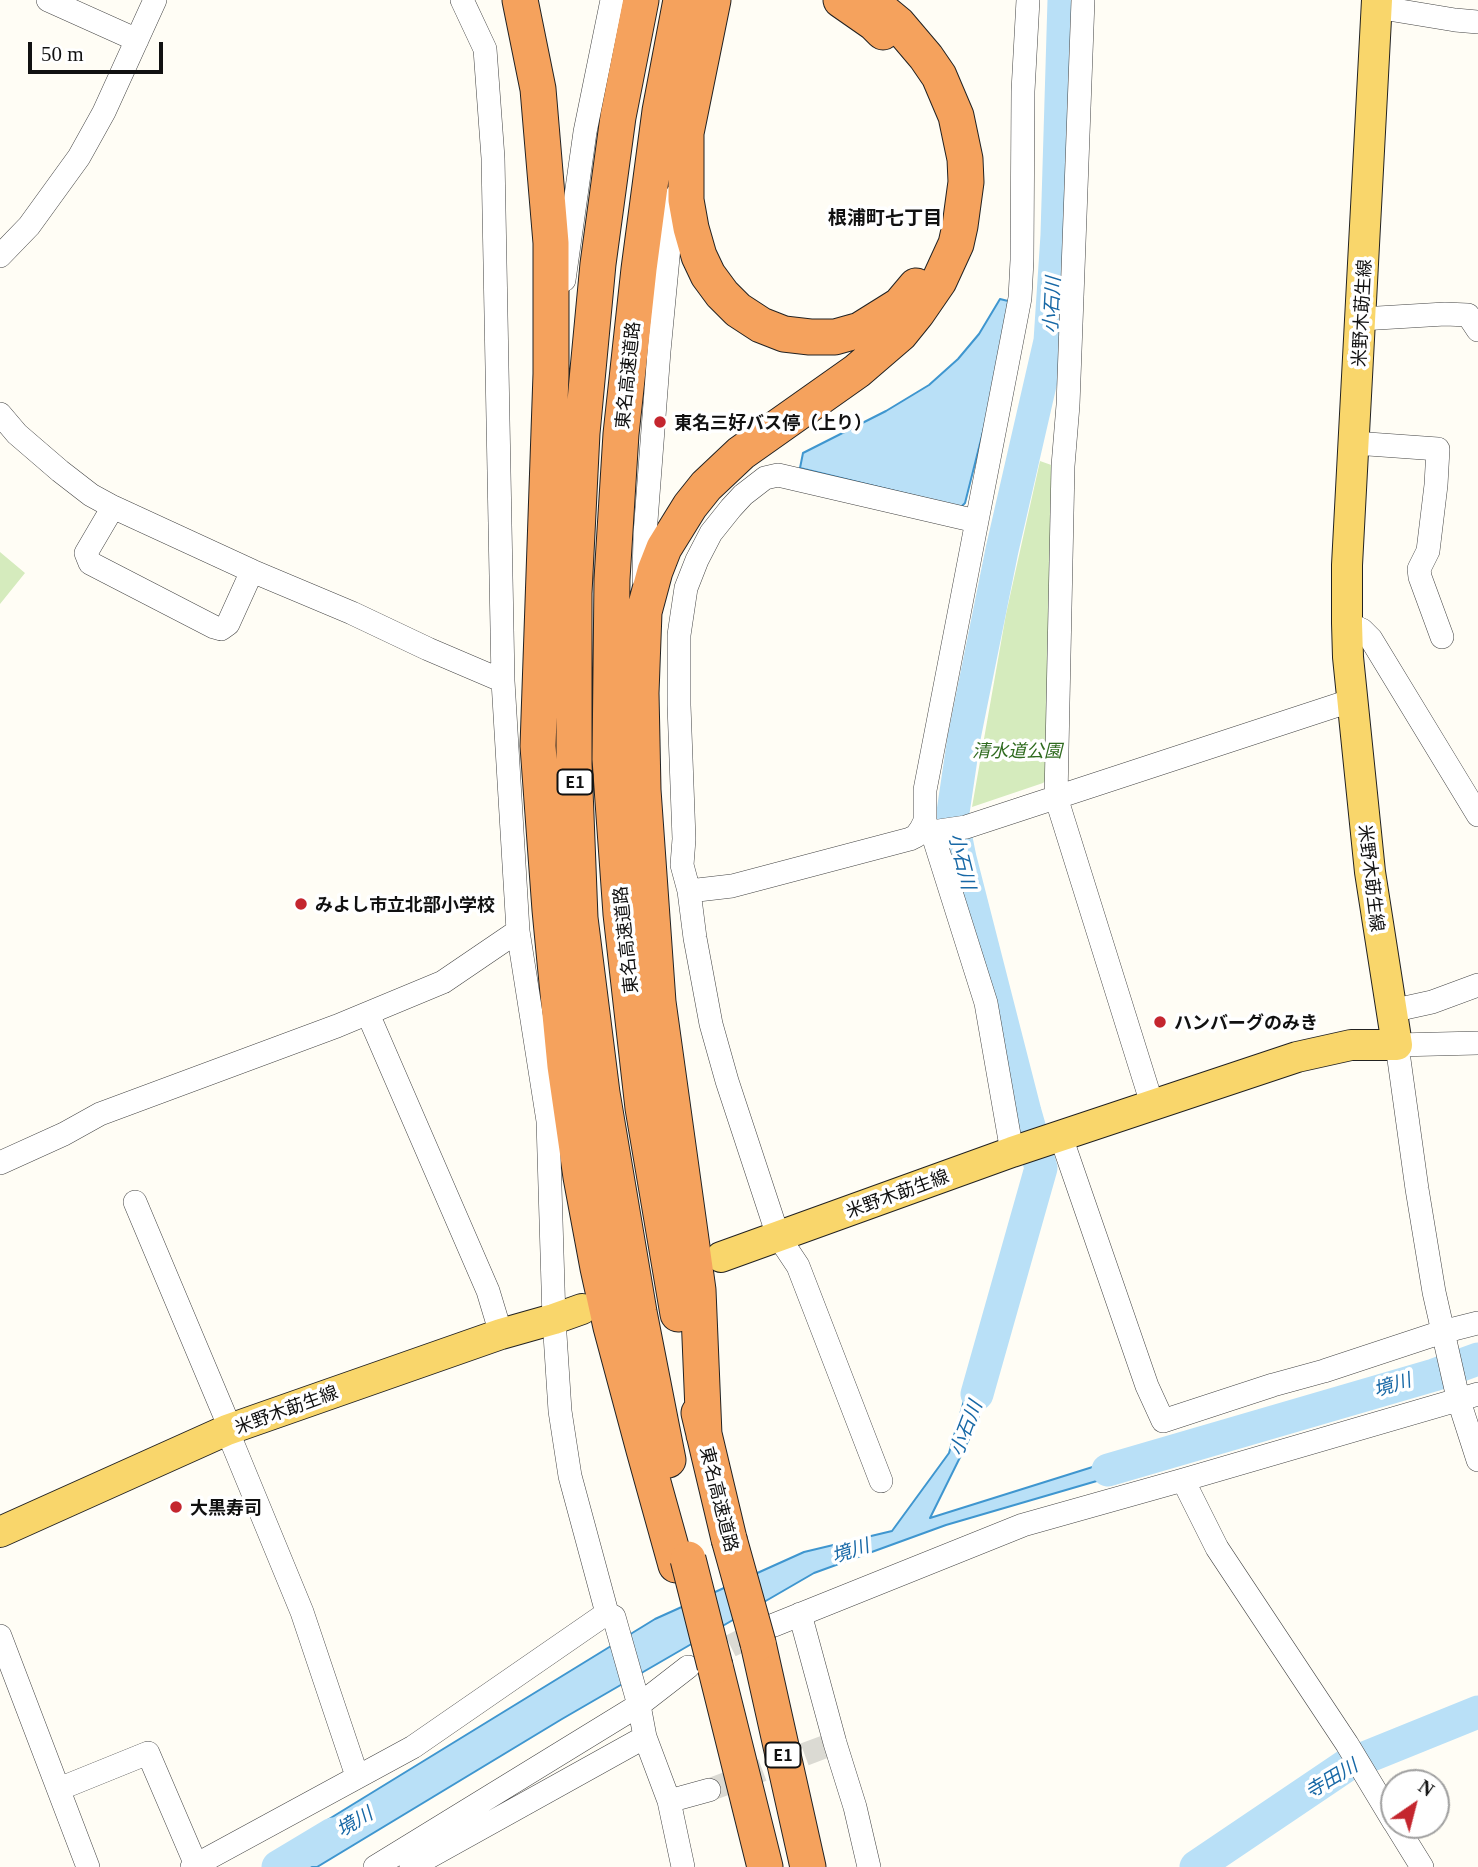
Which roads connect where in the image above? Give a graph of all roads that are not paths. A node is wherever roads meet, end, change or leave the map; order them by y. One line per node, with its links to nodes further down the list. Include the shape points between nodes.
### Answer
1 (48, 0): 15 (street)
2 (155, 0): 15 (street)
3 (463, 0): 29 (street, via 485,50 493,158)
4 (520, 0): 20 (highway, via 538,89 551,243)
5 (612, 0): 20 (street, via 585,132)
6 (641, 0): 59 (highway, E1, via 597,264 582,433 574,593 575,777 580,918 601,1093)
7 (681, 0): 54 (highway, 東名高速道路 / E1, via 659,124 621,434 612,579 610,759 621,914 643,1108)
8 (713, 0): 16 (highway)
9 (841, 0): 16 (highway, via 874,23 912,65 938,113 945,138 947,214 930,264 900,304 860,330 810,338 784,334 738,310 708,275 699,256 686,200)
10 (869, 0): 26 (highway, via 912,39 948,95 965,159 958,235 939,281 900,334 834,389 741,453 706,486 664,548)
11 (1028, 0): 24 (street, via 1020,298)
12 (1083, 0): 31 (street, via 1063,466)
13 (1376, 4): 14 (street); 18 (main road, 米野木莇生線)
14 (1478, 22)
15 (137, 40): 17 (street, via 79,158 29,226)
16 (686, 133): 26 (street, via 659,352)
17 (0, 256)
18 (1361, 319): 19 (street, via 1468,315); 22 (main road, 米野木莇生線)
19 (1478, 330)
20 (551, 374): 59 (highway, via 538,746 565,1066 600,1280 640,1438)
21 (0, 414): 23 (street, via 60,471)
22 (1354, 443): 27 (main road, 米野木莇生線); 28 (street, via 1438,449 1428,551 1419,569)
23 (113, 507): 25 (street); 25 (street, via 86,553 90,563 214,627 228,624)
24 (976, 521): 33 (street, via 925,790 925,821); 34 (street, via 778,475 765,478 731,508 697,560 686,589 680,635 682,865)
25 (253, 571): 29 (street)
26 (644, 612): 54 (highway, via 643,790 657,989 698,1290)
27 (1347, 623): 30 (main road, 米野木莇生線); 32 (street, via 1363,629 1371,639)
28 (1442, 637)
29 (503, 681): 35 (street)
30 (1353, 700): 31 (street); 37 (main road, 米野木莇生線, via 1370,872)
31 (1056, 797): 33 (street, via 966,827); 41 (street)
32 (1478, 815)
33 (932, 831): 34 (street, via 732,886); 43 (street, via 986,1003)
34 (689, 891): 46 (street, via 711,1024)
35 (518, 931): 38 (street, via 443,982); 48 (street, via 548,1121)
36 (1478, 985): 37 (street)
37 (1391, 1011): 40 (main road, 米野木莇生線)
38 (368, 1014): 44 (street, via 100,1114); 51 (street, via 488,1291)
39 (1478, 1043): 40 (street)
40 (1397, 1045): 41 (main road, 米野木莇生線, via 1351,1045 1297,1057); 50 (street)
41 (1152, 1104): 42 (main road, 米野木莇生線)
42 (1057, 1138): 43 (main road, 米野木莇生線); 50 (street, via 1163,1421)
43 (1013, 1152): 46 (main road, 米野木莇生線)
44 (0, 1163)
45 (135, 1202): 53 (street)
46 (778, 1236): 47 (main road, 米野木莇生線); 57 (street, via 798,1266)
47 (721, 1257)
48 (568, 1314): 51 (main road, 米野木莇生線); 61 (street, via 560,1411 570,1476)
49 (1478, 1323): 50 (street)
50 (1442, 1332): 52 (street)
51 (501, 1334): 53 (main road, 米野木莇生線)
52 (1468, 1396): 55 (street); 56 (street)
53 (227, 1430): 58 (main road, 米野木莇生線); 67 (street, via 302,1612)
54 (704, 1435): 62 (highway, 東名高速道路 / E1, bridge, via 729,1539)
55 (1478, 1460)
56 (1183, 1480): 60 (street, via 1023,1525); 70 (street, via 1217,1548)
57 (881, 1481)
58 (0, 1532)
59 (682, 1562): 64 (highway)
60 (800, 1614): 62 (street); 80 (street)
61 (611, 1615): 65 (street); 67 (street, via 413,1746)
62 (766, 1634): 79 (highway, 東名高速道路 / E1)
63 (0, 1636): 68 (street)
64 (702, 1668): 65 (street); 78 (highway, E1, via 731,1734)
65 (639, 1704): 66 (street); 75 (street)
66 (645, 1738): 71 (street); 76 (street)
67 (357, 1776): 73 (street)
68 (59, 1789): 73 (street, via 148,1753); 74 (street)
69 (709, 1790): 71 (street)
70 (1380, 1799)
71 (669, 1801): 77 (street)
72 (1405, 1839): 81 (street)
73 (194, 1866)
74 (88, 1867)
75 (375, 1867)
76 (411, 1867)
77 (683, 1867)
78 (765, 1867)
79 (808, 1867)
80 (869, 1867)
81 (1422, 1867)

